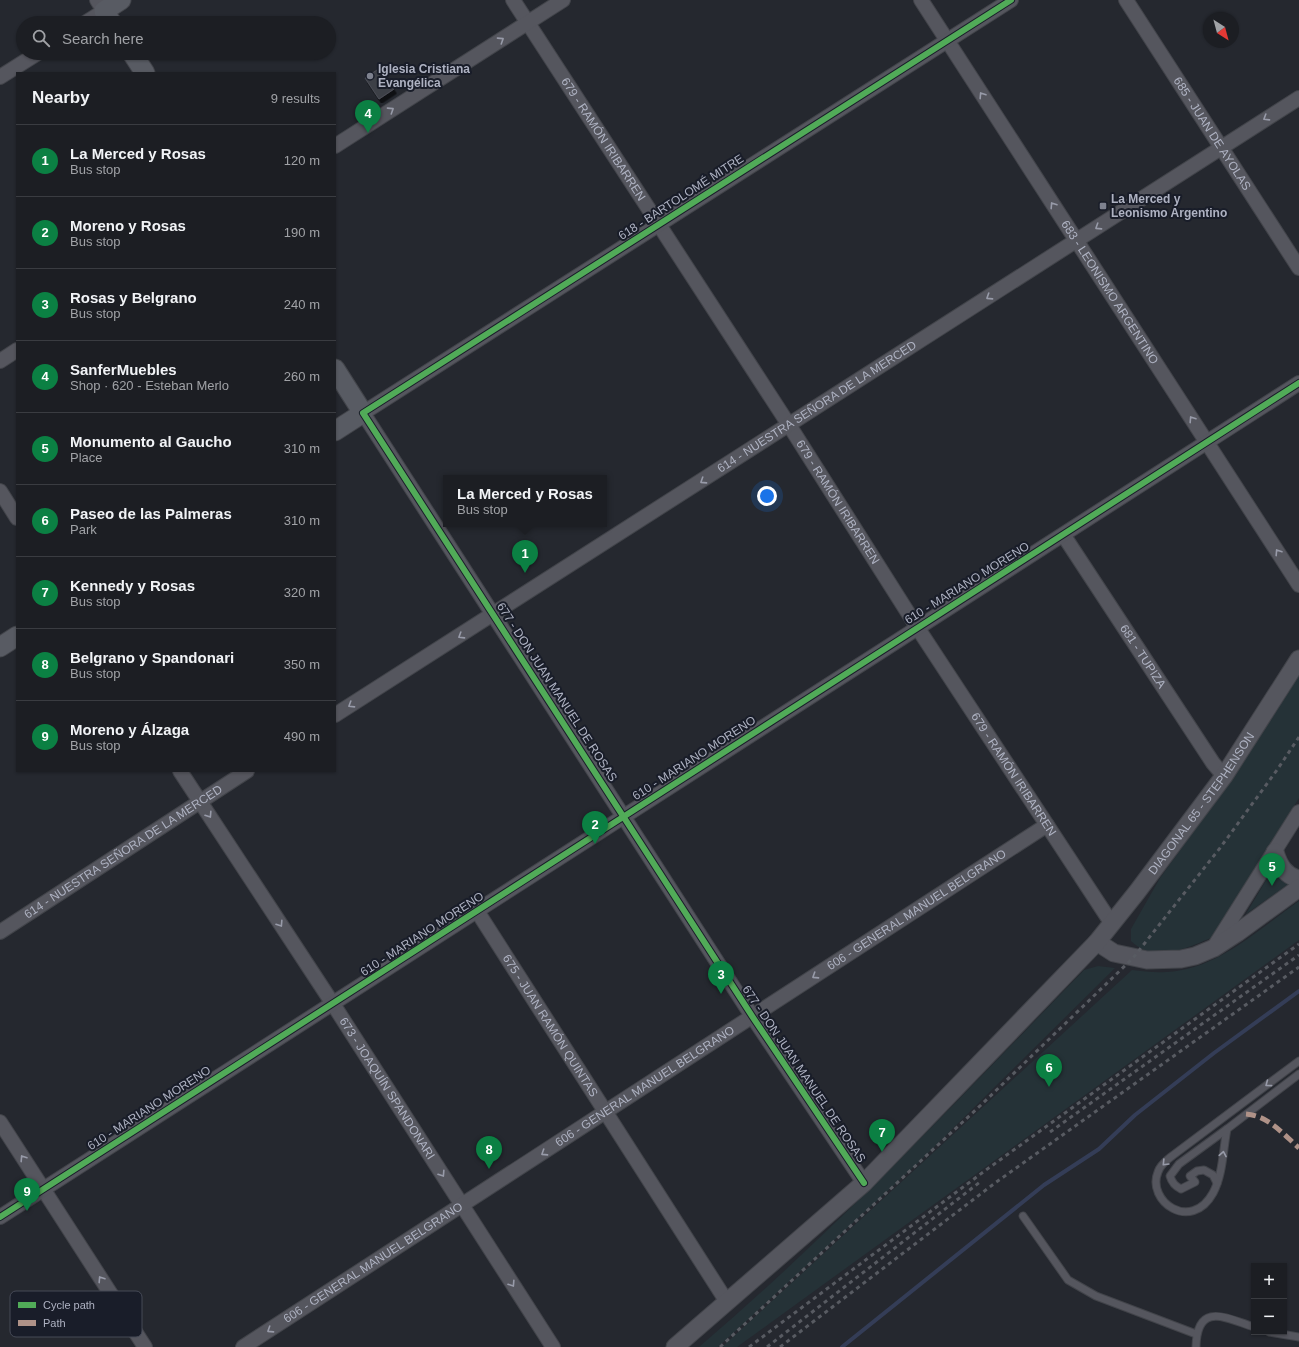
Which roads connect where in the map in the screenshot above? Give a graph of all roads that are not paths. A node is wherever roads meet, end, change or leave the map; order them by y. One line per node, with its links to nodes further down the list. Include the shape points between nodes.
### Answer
1 (121, 0): 7 (main road)
2 (513, 0): 8 (street, 679 - RAMÓN IRIBARREN)
3 (563, 0): 8 (street)
4 (921, 0): 9 (street, 683 - LEONISMO ARGENTINO)
5 (1010, 0): 9 (street, 618 - BARTOLOMÉ MITRE)
6 (1126, 0): 16 (street, 685 - JUAN DE AYOLAS)
7 (104, 11)
8 (528, 23): 15 (street, one-way to 8); 17 (street, 679 - RAMÓN IRIBARREN)
9 (947, 40): 17 (street, 618 - BARTOLOMÉ MITRE); 18 (street, 683 - LEONISMO ARGENTINO, one-way to 9)
10 (27, 60): 13 (street)
11 (137, 60): 12 (main road)
12 (144, 72)
13 (0, 77)
14 (1299, 98): 16 (street, 614 - NUESTRA SEÑORA DE LA MERCED, one-way to 16)
15 (336, 145)
16 (1220, 147): 18 (street, 614 - NUESTRA SEÑORA DE LA MERCED, one-way to 18); 19 (street, 685 - JUAN DE AYOLAS)
17 (658, 224): 24 (street, 618 - BARTOLOMÉ MITRE); 25 (street, 679 - RAMÓN IRIBARREN)
18 (1076, 241): 25 (street, 614 - NUESTRA SEÑORA DE LA MERCED, one-way to 25); 27 (street, 683 - LEONISMO ARGENTINO, one-way to 18)
19 (1299, 268)
20 (16, 351): 21 (street)
21 (0, 361)
22 (336, 371): 24 (main road, 677 - DON JUAN MANUEL DE ROSAS)
23 (1299, 383): 27 (street, 610 - MARIANO MORENO)
24 (364, 413): 26 (main road); 32 (street, 677 - DON JUAN MANUEL DE ROSAS)
25 (789, 426): 32 (street, 614 - NUESTRA SEÑORA DE LA MERCED, one-way to 32); 33 (street, 679 - RAMÓN IRIBARREN)
26 (336, 430)
27 (1207, 443): 30 (street, 610 - MARIANO MORENO); 31 (street, 683 - LEONISMO ARGENTINO, one-way to 27)
28 (0, 491): 29 (street)
29 (16, 516)
30 (1064, 536): 33 (street, 610 - MARIANO MORENO); 40 (street, 681 - TUPIZA, via 1213,764)
31 (1299, 585)
32 (494, 615): 37 (street, 614 - NUESTRA SEÑORA DE LA MERCED, one-way to 37); 43 (street, 677 - DON JUAN MANUEL DE ROSAS)
33 (918, 627): 43 (street, 610 - MARIANO MORENO); 44 (street, 679 - RAMÓN IRIBARREN)
34 (16, 637): 35 (main road)
35 (0, 647)
36 (1299, 660): 40 (street, DIAGONAL 65 - STEPHENSON)
37 (336, 714)
38 (181, 772): 41 (street, 673 - JOAQUÍN SPANDONARI)
39 (245, 772): 41 (street, 614 - NUESTRA SEÑORA DE LA MERCED)
40 (1224, 776): 49 (street, DIAGONAL 65 - STEPHENSON)
41 (199, 801): 50 (street, 614 - NUESTRA SEÑORA DE LA MERCED); 53 (street, 673 - JOAQUÍN SPANDONARI, one-way to 53)
42 (1299, 812): 45 (street)
43 (624, 817): 48 (street, 610 - MARIANO MORENO); 54 (street, 677 - DON JUAN MANUEL DE ROSAS)
44 (1047, 825): 49 (street, 679 - RAMÓN IRIBARREN); 54 (street, 606 - GENERAL MANUEL BELGRANO, one-way to 54)
45 (1275, 852): 46 (street, via 1278,865 1287,874); 52 (street)
46 (1299, 879)
47 (1299, 888): 52 (street)
48 (477, 911): 53 (street, 610 - MARIANO MORENO); 57 (street, 675 - JUAN RAMÓN QUINTAS)
49 (1112, 924): 51 (street, DIAGONAL 65 - STEPHENSON)
50 (0, 932)
51 (1097, 942): 52 (street, via 1114,953 1147,960 1181,959); 60 (street, DIAGONAL 65 - STEPHENSON)
52 (1214, 948)
53 (333, 1004): 62 (street, 610 - MARIANO MORENO); 63 (street, 673 - JOAQUÍN SPANDONARI, one-way to 63)
54 (752, 1016): 57 (street, 606 - GENERAL MANUEL BELGRANO); 60 (street, 677 - DON JUAN MANUEL DE ROSAS)
55 (1299, 1061): 61 (lane, one-way to 61, via 1172,1156 1161,1166 1156,1178 1158,1191 1166,1203 1182,1212 1199,1210 1206,1204)
56 (1299, 1074): 59 (lane)
57 (607, 1112): 63 (street, 606 - GENERAL MANUEL BELGRANO, one-way to 63); 67 (street, 675 - JUAN RAMÓN QUINTAS)
58 (0, 1122): 62 (street, one-way to 58)
59 (1227, 1129): 61 (lane, one-way to 59); 61 (lane, via 1179,1164 1170,1176 1171,1182 1182,1189 1195,1182 1190,1176 1197,1171 1204,1170 1214,1175)
60 (864, 1183): 67 (street, DIAGONAL 65 - STEPHENSON)
61 (1217, 1183)
62 (43, 1189): 65 (street, 610 - MARIANO MORENO); 66 (street, one-way to 62)
63 (462, 1206): 74 (street, 606 - GENERAL MANUEL BELGRANO, one-way to 74); 75 (street, 673 - JOAQUÍN SPANDONARI, one-way to 75)
64 (1023, 1216): 69 (lane, via 1068,1280 1096,1296)
65 (0, 1217)
66 (109, 1291)
67 (728, 1302): 76 (street, DIAGONAL 65 - STEPHENSON)
68 (1251, 1326): 69 (lane, via 1219,1315 1204,1320)
69 (1196, 1334): 77 (lane)
70 (1287, 1335): 72 (lane)
71 (139, 1337): 73 (street, one-way to 71)
72 (1299, 1337)
73 (145, 1347)
74 (243, 1347)
75 (553, 1347)
76 (675, 1347)
77 (1196, 1347)

